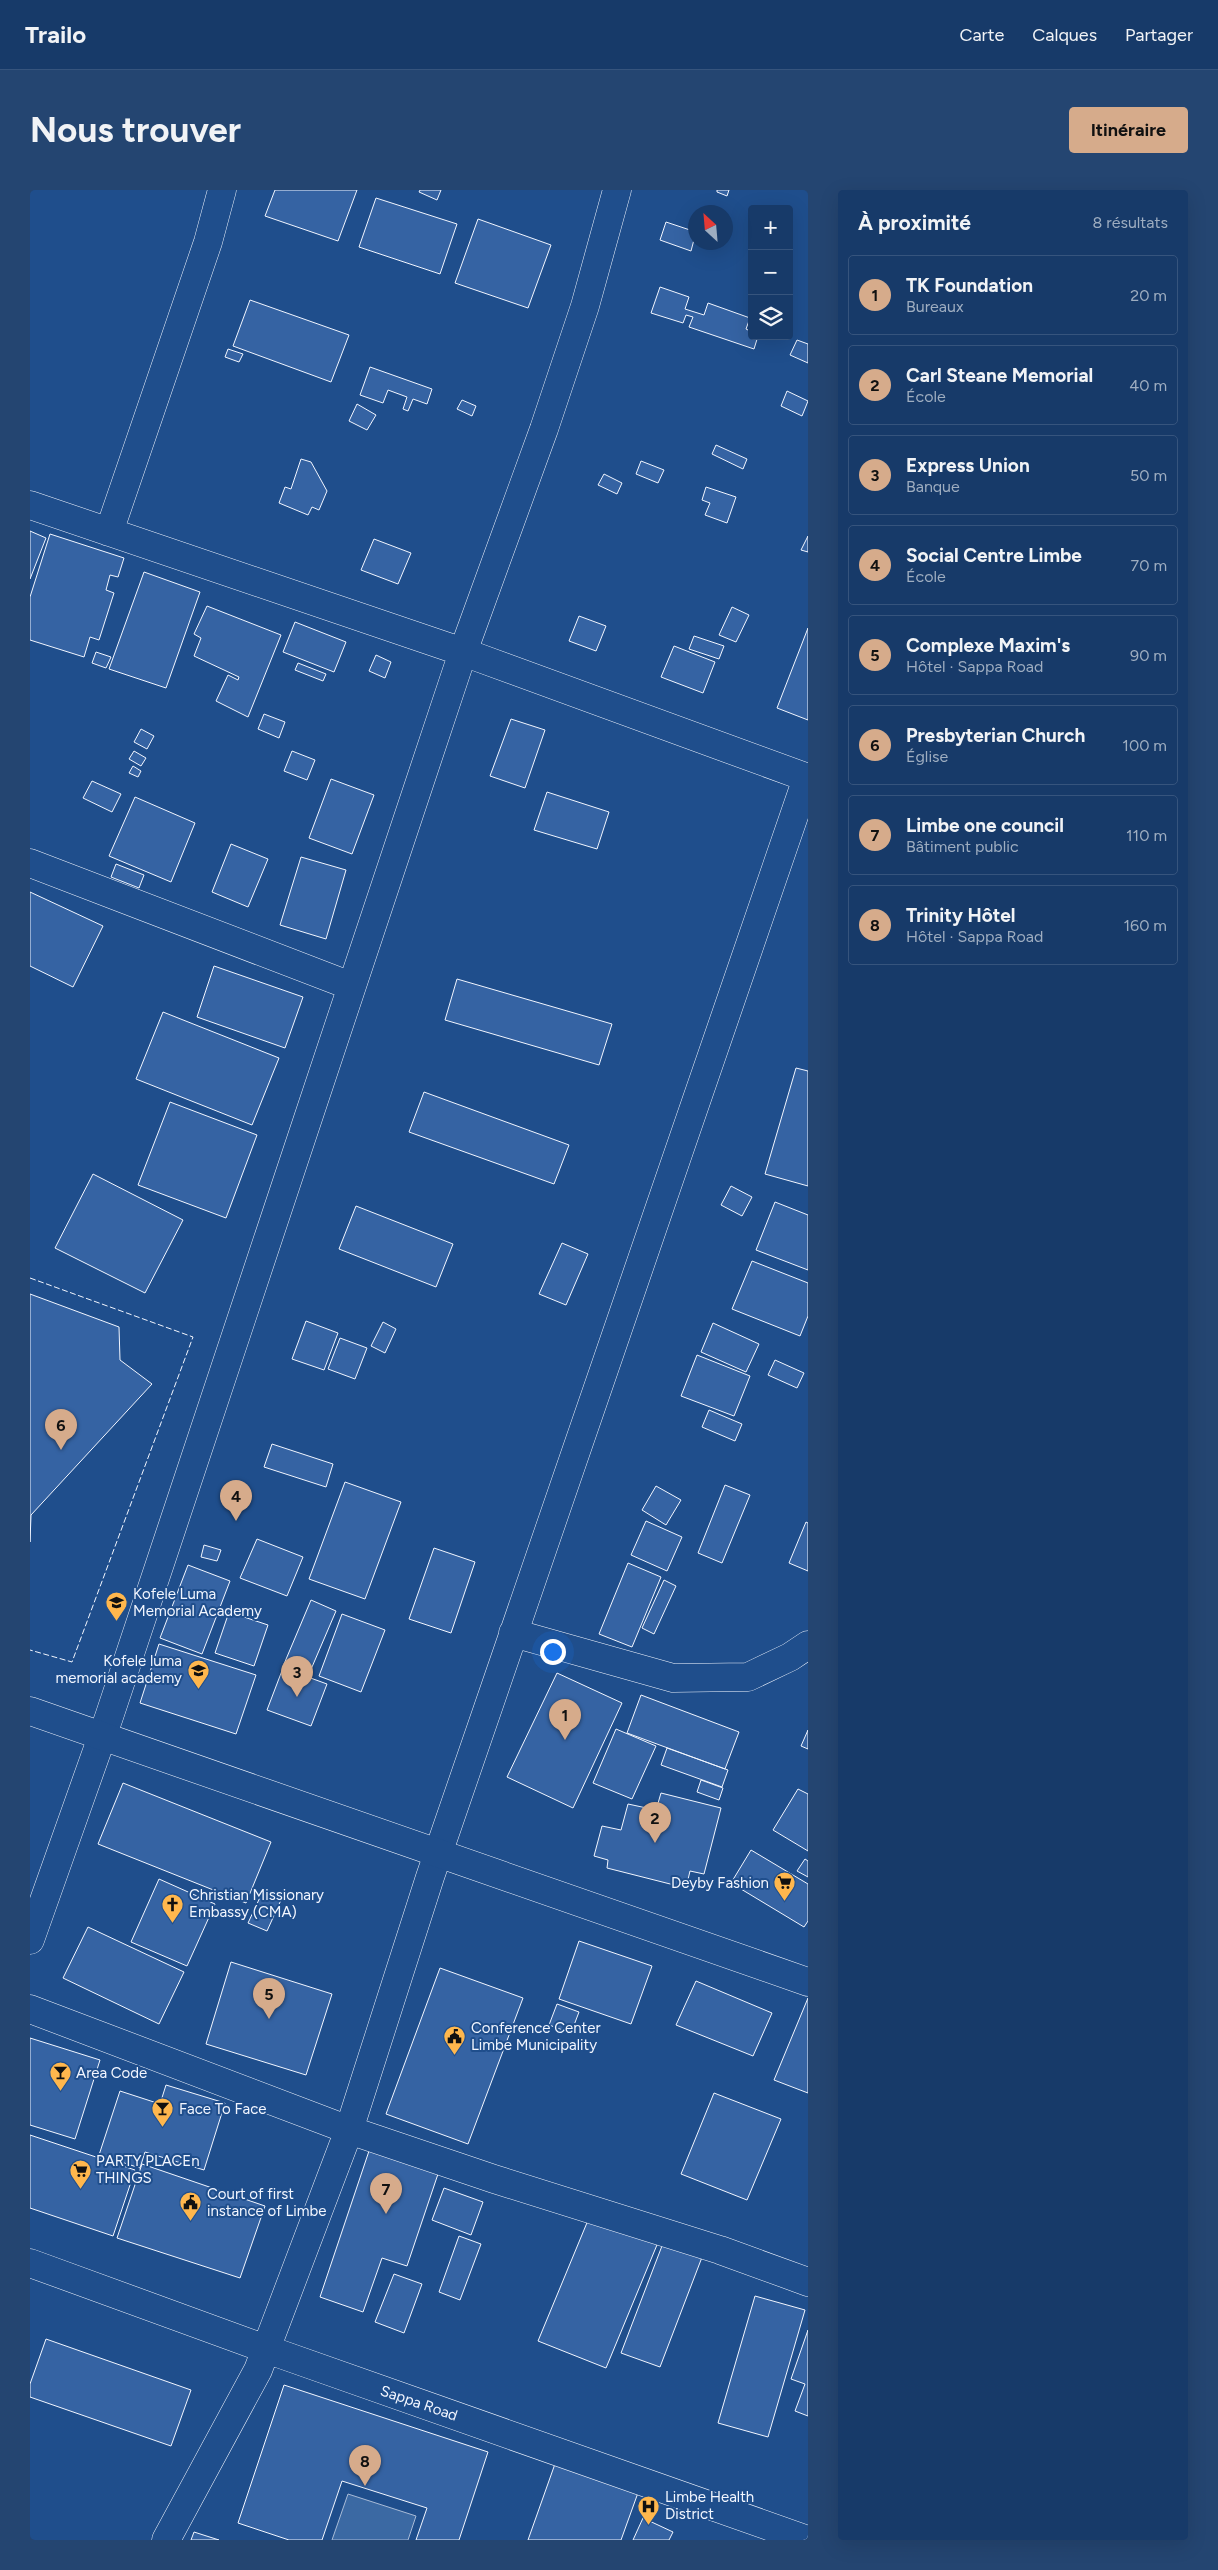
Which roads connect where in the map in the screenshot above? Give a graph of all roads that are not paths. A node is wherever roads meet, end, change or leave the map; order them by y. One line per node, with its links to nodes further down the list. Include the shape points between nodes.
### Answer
1 (222, 190): 4 (street, via 208,242)
2 (617, 190): 5 (street, via 585,306)
3 (30, 505): 4 (street)
4 (108, 532): 5 (street)
5 (463, 652): 6 (street); 8 (street)
6 (808, 778): 9 (street)
7 (30, 863): 8 (street)
8 (351, 986): 12 (street)
9 (513, 1634): 10 (street, via 673,1678 748,1677); 13 (street)
10 (808, 1645)
11 (30, 1711): 12 (street)
12 (101, 1736): 13 (street); 14 (street)
13 (438, 1853): 15 (street); 17 (street)
14 (30, 1940)
15 (808, 1982)
16 (30, 2009): 17 (street)
17 (349, 2130): 19 (street, via 720,2250); 20 (street)
18 (30, 2262): 20 (street, Sappa Road)
19 (808, 2282)
20 (266, 2349): 21 (street, via 258,2370); 22 (street, Sappa Road)
21 (166, 2540)
22 (808, 2540)

